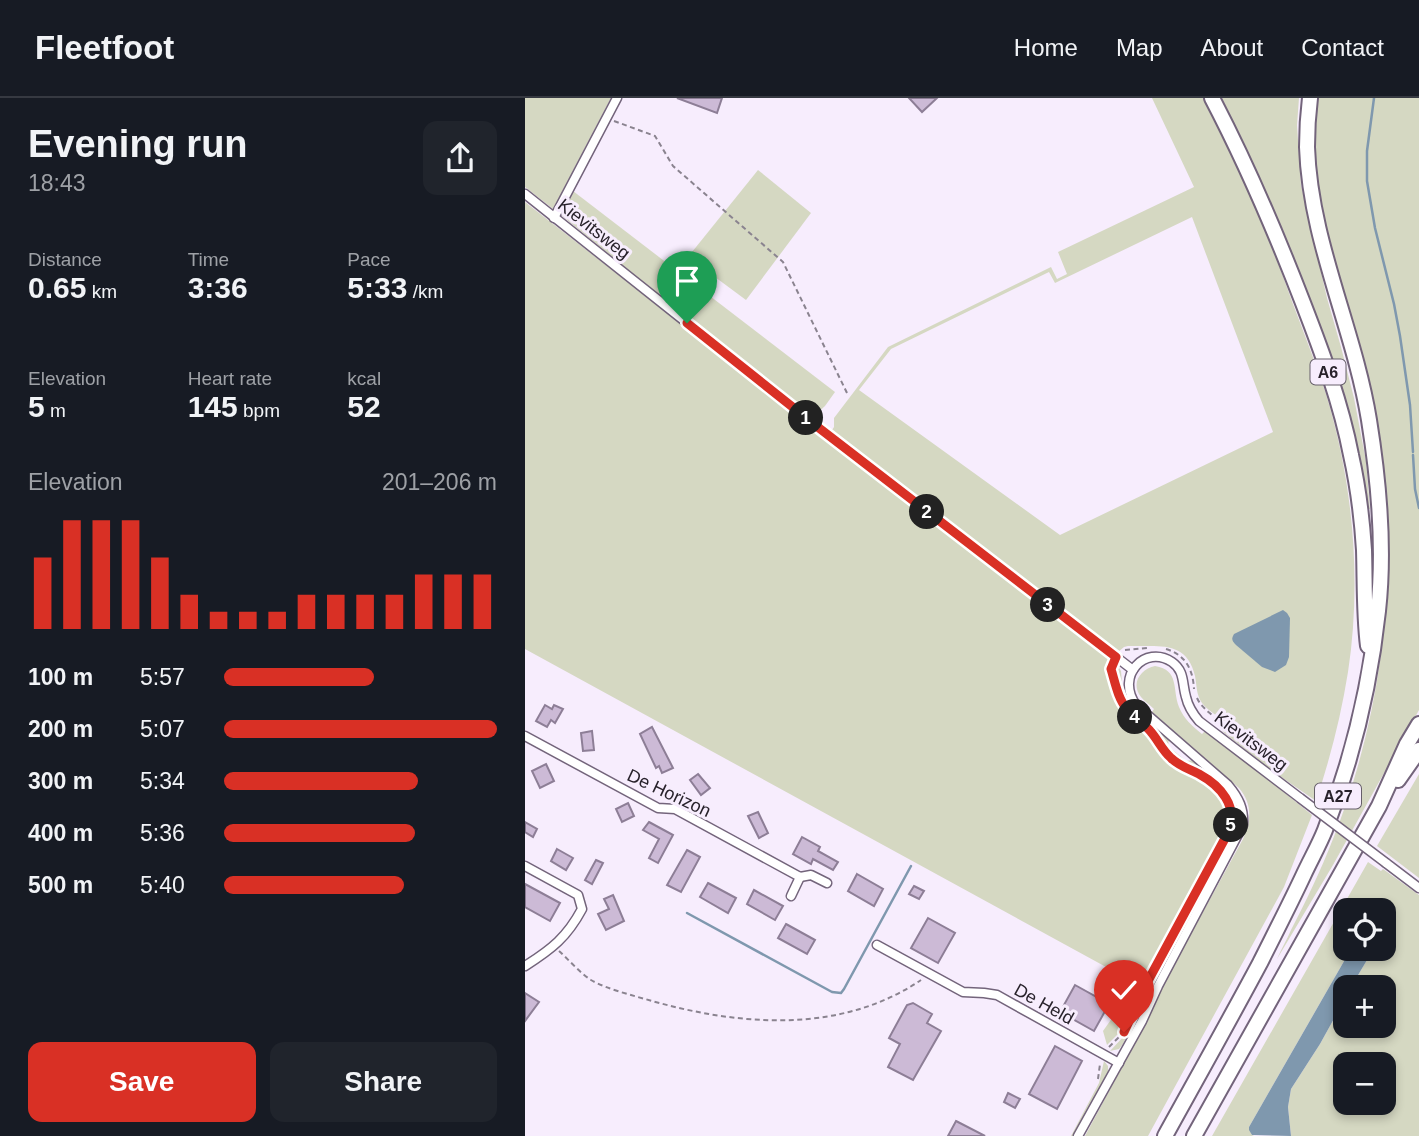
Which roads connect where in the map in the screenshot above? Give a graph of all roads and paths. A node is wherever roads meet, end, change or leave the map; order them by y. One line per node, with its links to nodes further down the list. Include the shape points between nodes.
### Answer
1 (617, 98): 4 (street)
2 (1212, 98): 9 (highway, A6, via 1283,251 1344,426 1361,519)
3 (1310, 98): 9 (highway, A6, via 1307,147 1314,203 1360,374 1375,461 1381,568)
4 (606, 118): 6 (street); 7 (path, via 655,136 673,166 783,262)
5 (525, 194): 6 (street, Kievitsweg)
6 (554, 218): 8 (street, Kievitsweg)
7 (847, 393)
8 (1116, 657): 10 (street, Kievitsweg); 11 (path, via 1111,669 1121,700)
9 (1370, 664): 34 (highway, A27, via 1352,750 1324,833 1283,919)
10 (1133, 670): 24 (street, Kievitsweg, bridge, via 1150,658 1176,665 1189,707 1199,721); 31 (street, via 1128,682 1136,705 1228,785 1240,802 1243,825)
11 (1132, 715)
12 (1419, 724): 18 (highway, A27)
13 (1147, 727): 16 (path, via 1173,760)
14 (525, 736): 21 (street, De Horizon)
15 (1419, 750): 18 (highway, A27)
16 (1203, 776)
17 (1229, 802): 19 (path, via 1233,819)
18 (1379, 806): 35 (highway, A27)
19 (1229, 831)
20 (525, 866): 27 (street, via 578,895 582,909)
21 (800, 877): 23 (street, De Horizon, via 811,875); 25 (street)
22 (1204, 877): 30 (path, via 1124,1032)
23 (827, 883)
24 (1419, 888)
25 (791, 896)
26 (877, 945): 29 (street, De Held)
27 (554, 947): 28 (street); 29 (path, via 591,980 681,1009 733,1019 831,1017 868,1007)
28 (525, 966)
29 (930, 973): 30 (street, De Held, via 963,992 997,995)
30 (1104, 1055): 31 (street, De Held); 32 (path)
31 (1119, 1063): 33 (street)
32 (1098, 1081)
33 (1078, 1136)
34 (1165, 1136)
35 (1194, 1136)

